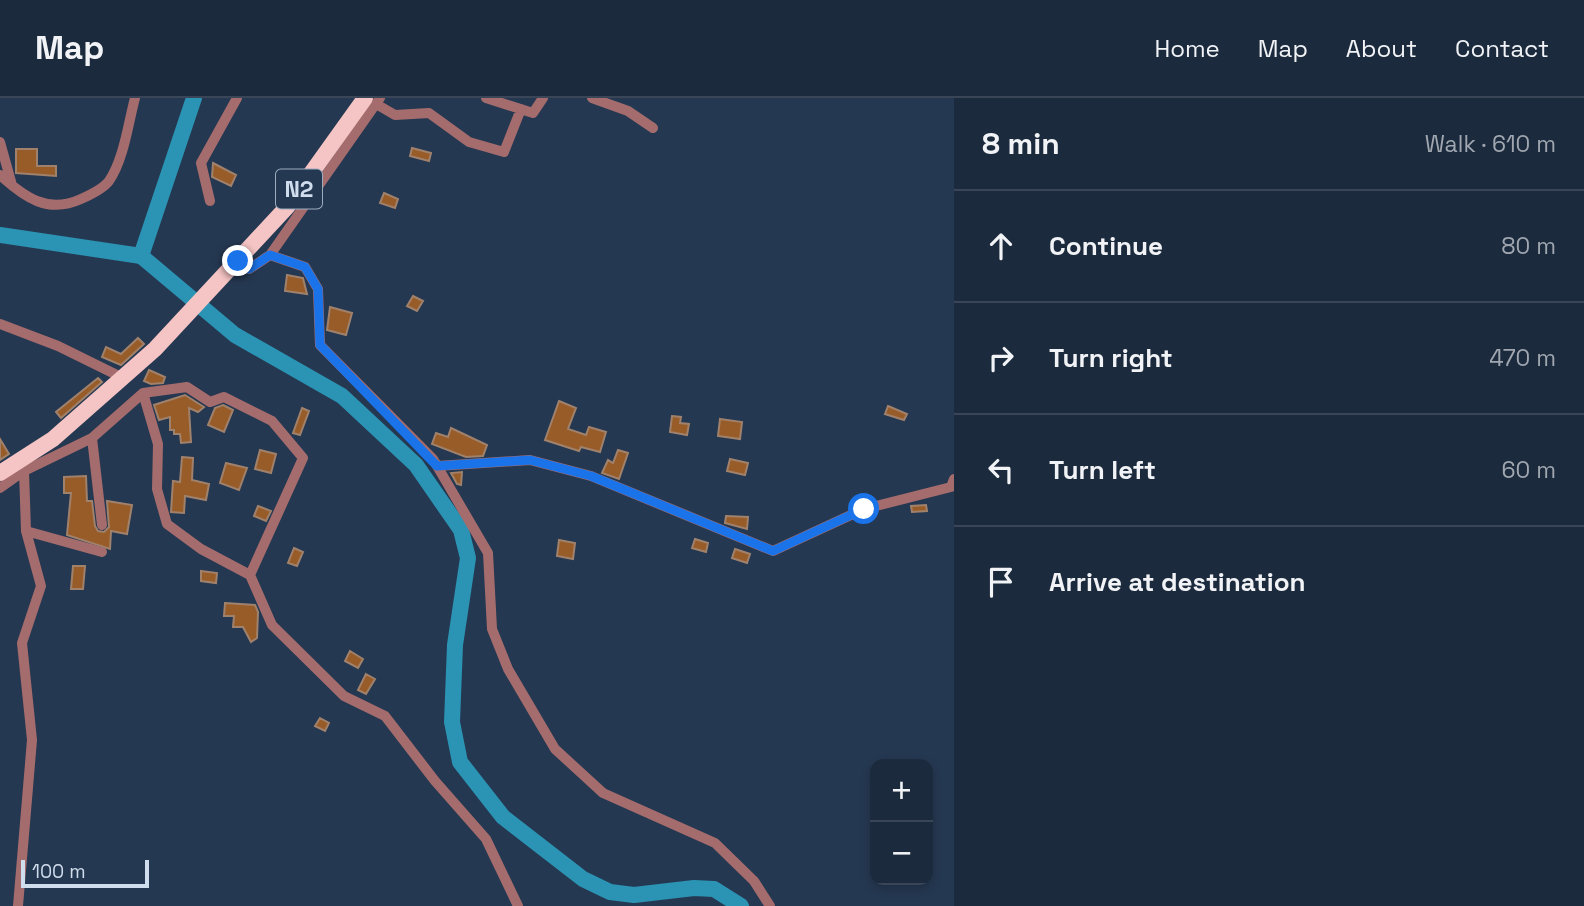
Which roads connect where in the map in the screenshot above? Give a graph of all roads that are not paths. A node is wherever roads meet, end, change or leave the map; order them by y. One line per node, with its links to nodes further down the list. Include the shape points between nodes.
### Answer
1 (135, 98): 11 (street, via 108,182 93,193 68,205 48,206)
2 (237, 98): 12 (street, via 201,163)
3 (486, 98): 7 (street)
4 (543, 98): 7 (street, via 533,113)
5 (592, 98): 8 (street, via 628,111)
6 (374, 100): 7 (street, via 395,115 429,113 469,142 504,152); 13 (street); 14 (highway, N2)
7 (521, 110)
8 (653, 128)
9 (0, 142): 11 (street)
10 (0, 175): 11 (street)
11 (12, 186)
12 (210, 201)
13 (270, 255): 14 (street, via 249,269); 19 (street, via 305,267 318,289 320,345)
14 (238, 261): 16 (highway, N2, via 155,349)
15 (0, 324): 16 (street)
16 (121, 377): 22 (highway, N2)
17 (143, 393): 18 (street); 26 (street, via 158,444 157,489 167,524 201,550); 26 (street, via 187,387 210,402 224,397 272,421 303,458)
18 (92, 438): 20 (street); 23 (street)
19 (437, 466): 21 (street, via 530,460 591,476 773,551 864,509 951,487); 29 (street, via 488,552 492,629 508,669 555,749 603,793 715,843 754,881)
20 (24, 471): 22 (street); 24 (street)
21 (954, 479)
22 (0, 484)
23 (102, 525)
24 (26, 531): 25 (street); 27 (street, via 41,586 22,643 32,740)
25 (102, 552)
26 (250, 575): 28 (street, via 272,625 344,696 385,716 486,839)
27 (18, 906)
28 (518, 906)
29 (770, 906)

